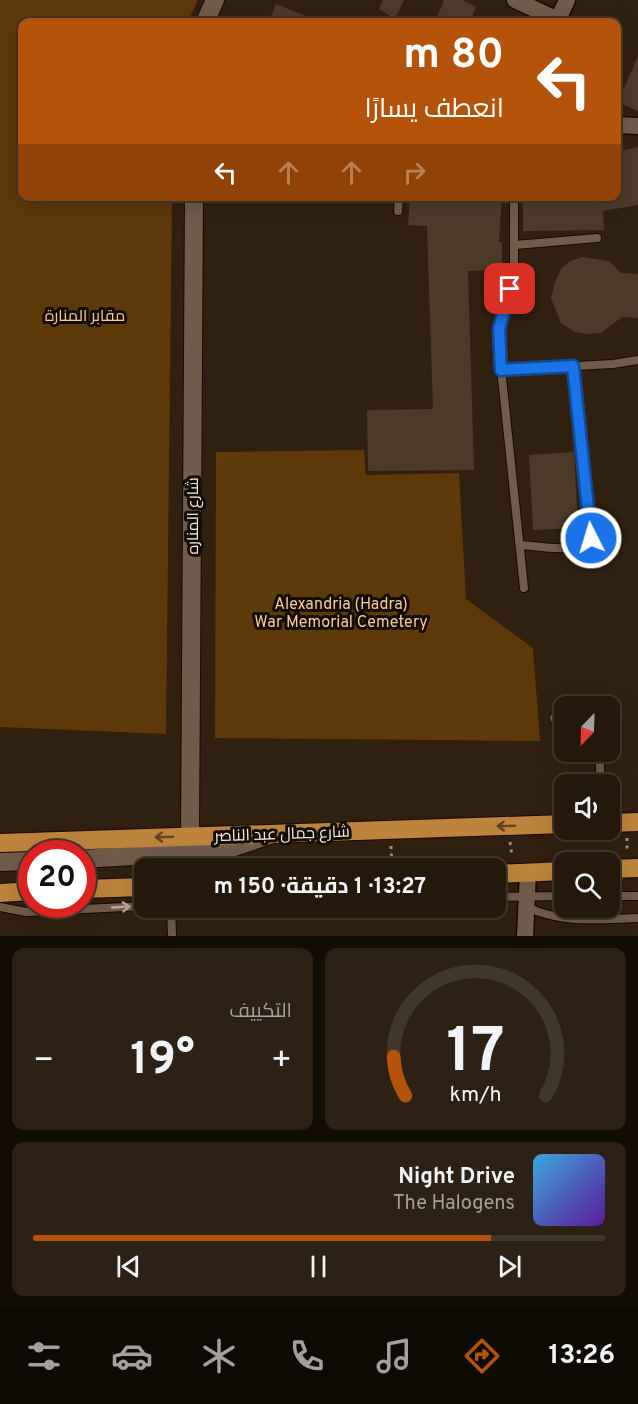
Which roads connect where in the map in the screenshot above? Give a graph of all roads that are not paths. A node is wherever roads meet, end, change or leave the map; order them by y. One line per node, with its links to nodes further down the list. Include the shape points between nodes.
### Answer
1 (215, 0): 4 (street)
2 (515, 0): 5 (street)
3 (567, 0): 6 (street)
4 (207, 18)
5 (551, 18)
6 (558, 18)
7 (621, 124): 8 (street)
8 (638, 126)
9 (194, 201): 22 (street, شارع المناره)
10 (399, 201): 12 (lane)
11 (514, 201): 14 (lane)
12 (398, 211)
13 (597, 238): 14 (lane)
14 (515, 246): 17 (lane, via 510,289 499,329)
15 (638, 360): 16 (lane)
16 (573, 366): 17 (lane); 18 (lane, via 591,538 585,545 575,547)
17 (501, 370): 18 (lane)
18 (520, 545): 19 (lane)
19 (524, 588)
20 (554, 824): 21 (main road, شارع جمال عبد الناصر, one-way to 21)
21 (274, 833): 22 (main road, شارع جمال عبد الناصر); 24 (street, via 222,851)
22 (190, 836): 23 (main road, شارع جمال عبد الناصر, one-way to 23)
23 (0, 843)
24 (96, 858)
25 (18, 861): 26 (street)
26 (0, 862)
27 (554, 871): 28 (main road)
28 (512, 873): 37 (street)
29 (134, 886): 30 (main road)
30 (96, 888)
31 (18, 891): 32 (main road)
32 (0, 892)
33 (620, 896): 34 (lane)
34 (638, 896)
35 (554, 898): 37 (lane)
36 (506, 899): 37 (lane)
37 (526, 902): 41 (lane, via 547,917); 43 (street)
38 (0, 907): 39 (lane, one-way to 39, via 27,912)
39 (134, 907)
40 (171, 918): 42 (lane)
41 (638, 918)
42 (172, 936)
43 (525, 936)

